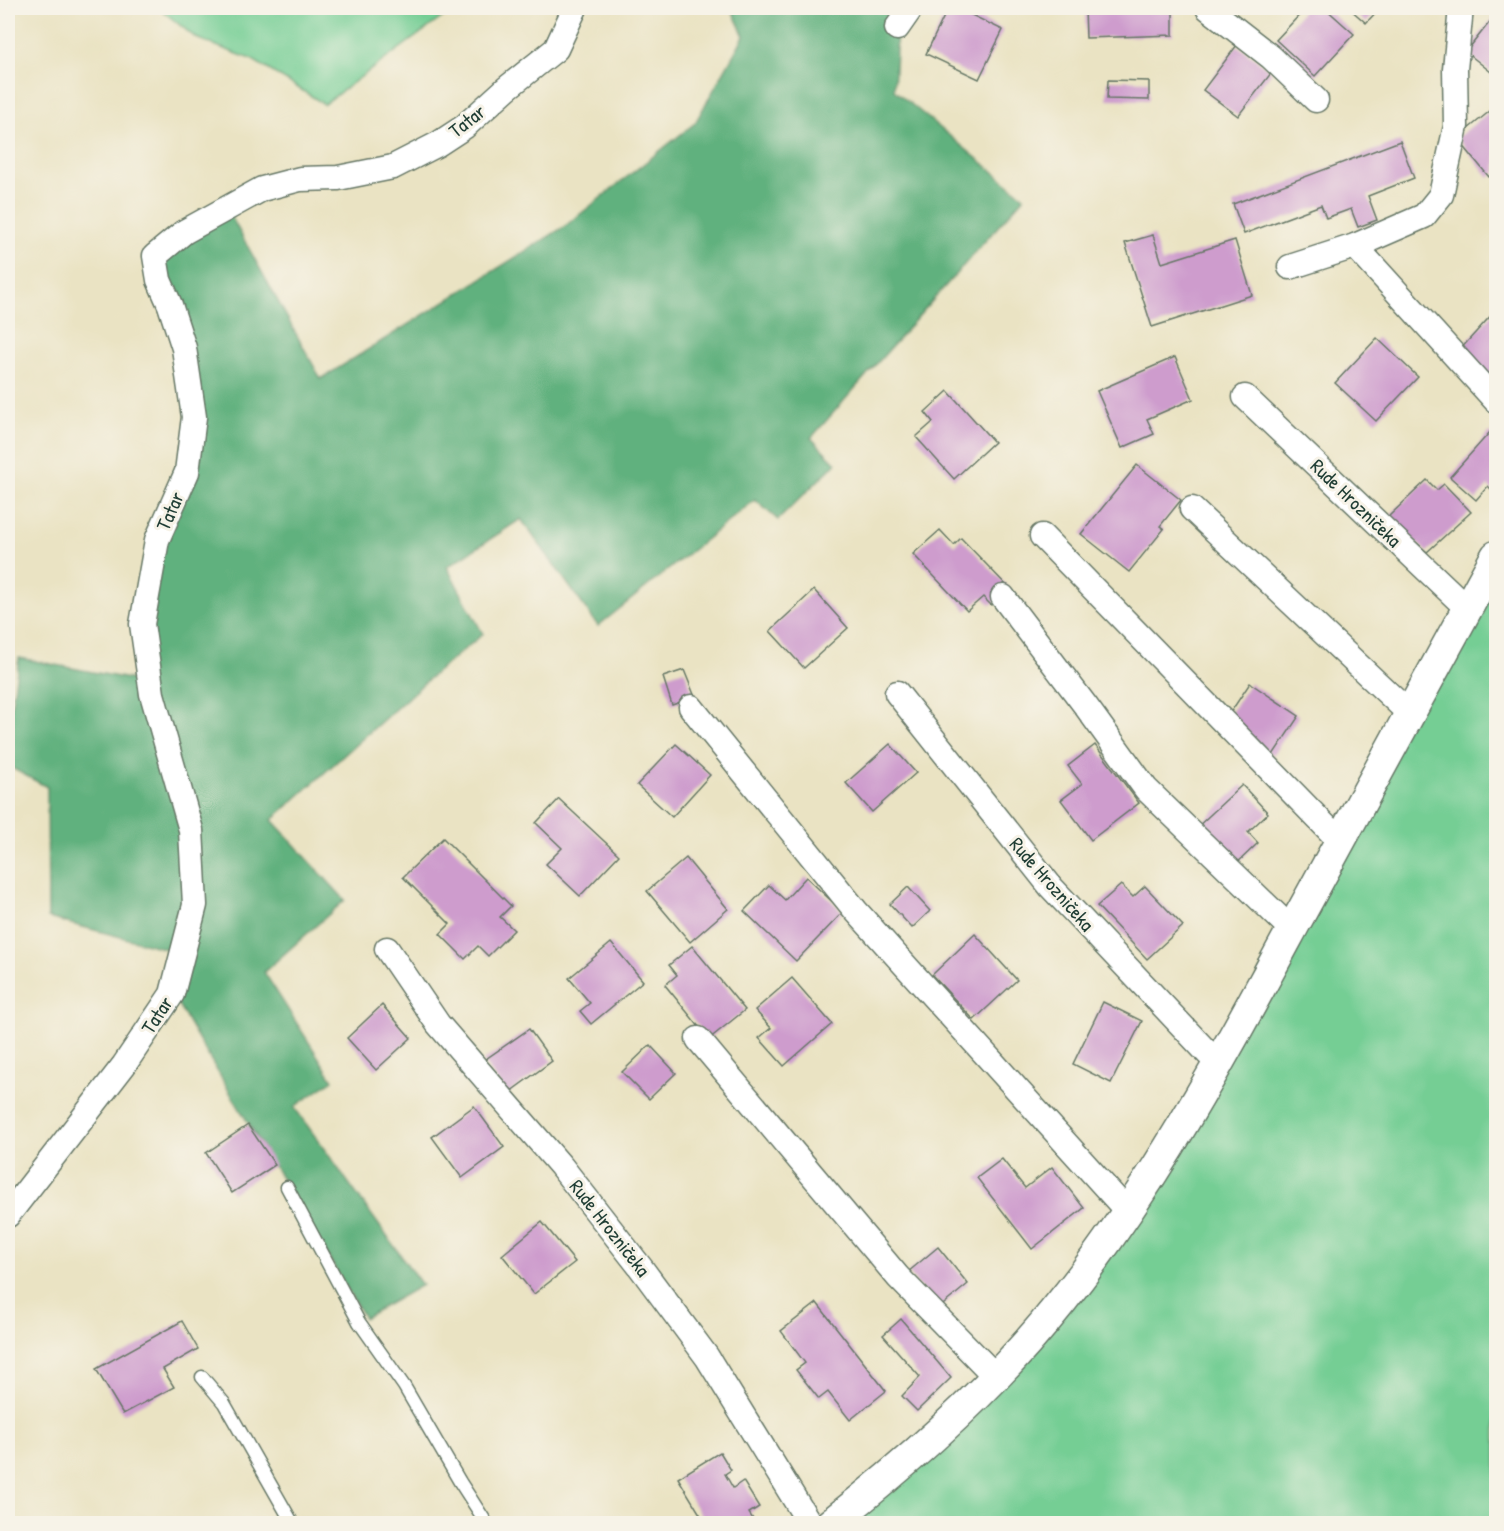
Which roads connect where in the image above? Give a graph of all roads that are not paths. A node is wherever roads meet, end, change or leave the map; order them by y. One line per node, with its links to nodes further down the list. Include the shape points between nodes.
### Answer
1 (575, 8): 26 (street, Tatar, via 556,49 464,127 438,144 393,166 338,178 300,179 262,189 184,232 155,256 159,280 184,348 194,417 188,472 157,540 142,624 152,693 191,830 195,905 172,994)
2 (911, 8): 5 (street)
3 (1208, 8): 6 (street, via 1271,57)
4 (1461, 8): 7 (street, via 1455,69 1456,126 1441,195 1424,216)
5 (897, 28)
6 (1316, 100)
7 (1355, 246): 8 (street); 10 (street)
8 (1290, 267)
9 (1245, 397): 15 (street, Rude Hrozničeka)
10 (1497, 401)
11 (1192, 509): 18 (street)
12 (1042, 536): 19 (street)
13 (1497, 556): 15 (street)
14 (1003, 597): 20 (street, via 1146,789)
15 (1468, 609): 18 (street)
16 (897, 693): 23 (street, Rude Hrozničeka, via 1051,887)
17 (691, 707): 25 (street, via 856,910)
18 (1410, 714): 19 (street)
19 (1341, 841): 20 (street)
20 (1292, 930): 23 (street)
21 (387, 950): 31 (street, Rude Hrozničeka, via 438,1024 561,1166 707,1357)
22 (698, 1039): 28 (street, via 898,1277)
23 (1219, 1065): 25 (street)
24 (287, 1187): 30 (lane, via 359,1322 404,1386)
25 (1127, 1211): 28 (street, via 1072,1288)
26 (8, 1215)
27 (202, 1377): 29 (lane, via 224,1403)
28 (996, 1377): 32 (street, via 884,1482)
29 (293, 1524)
30 (487, 1524)
31 (810, 1524)
32 (830, 1524)

